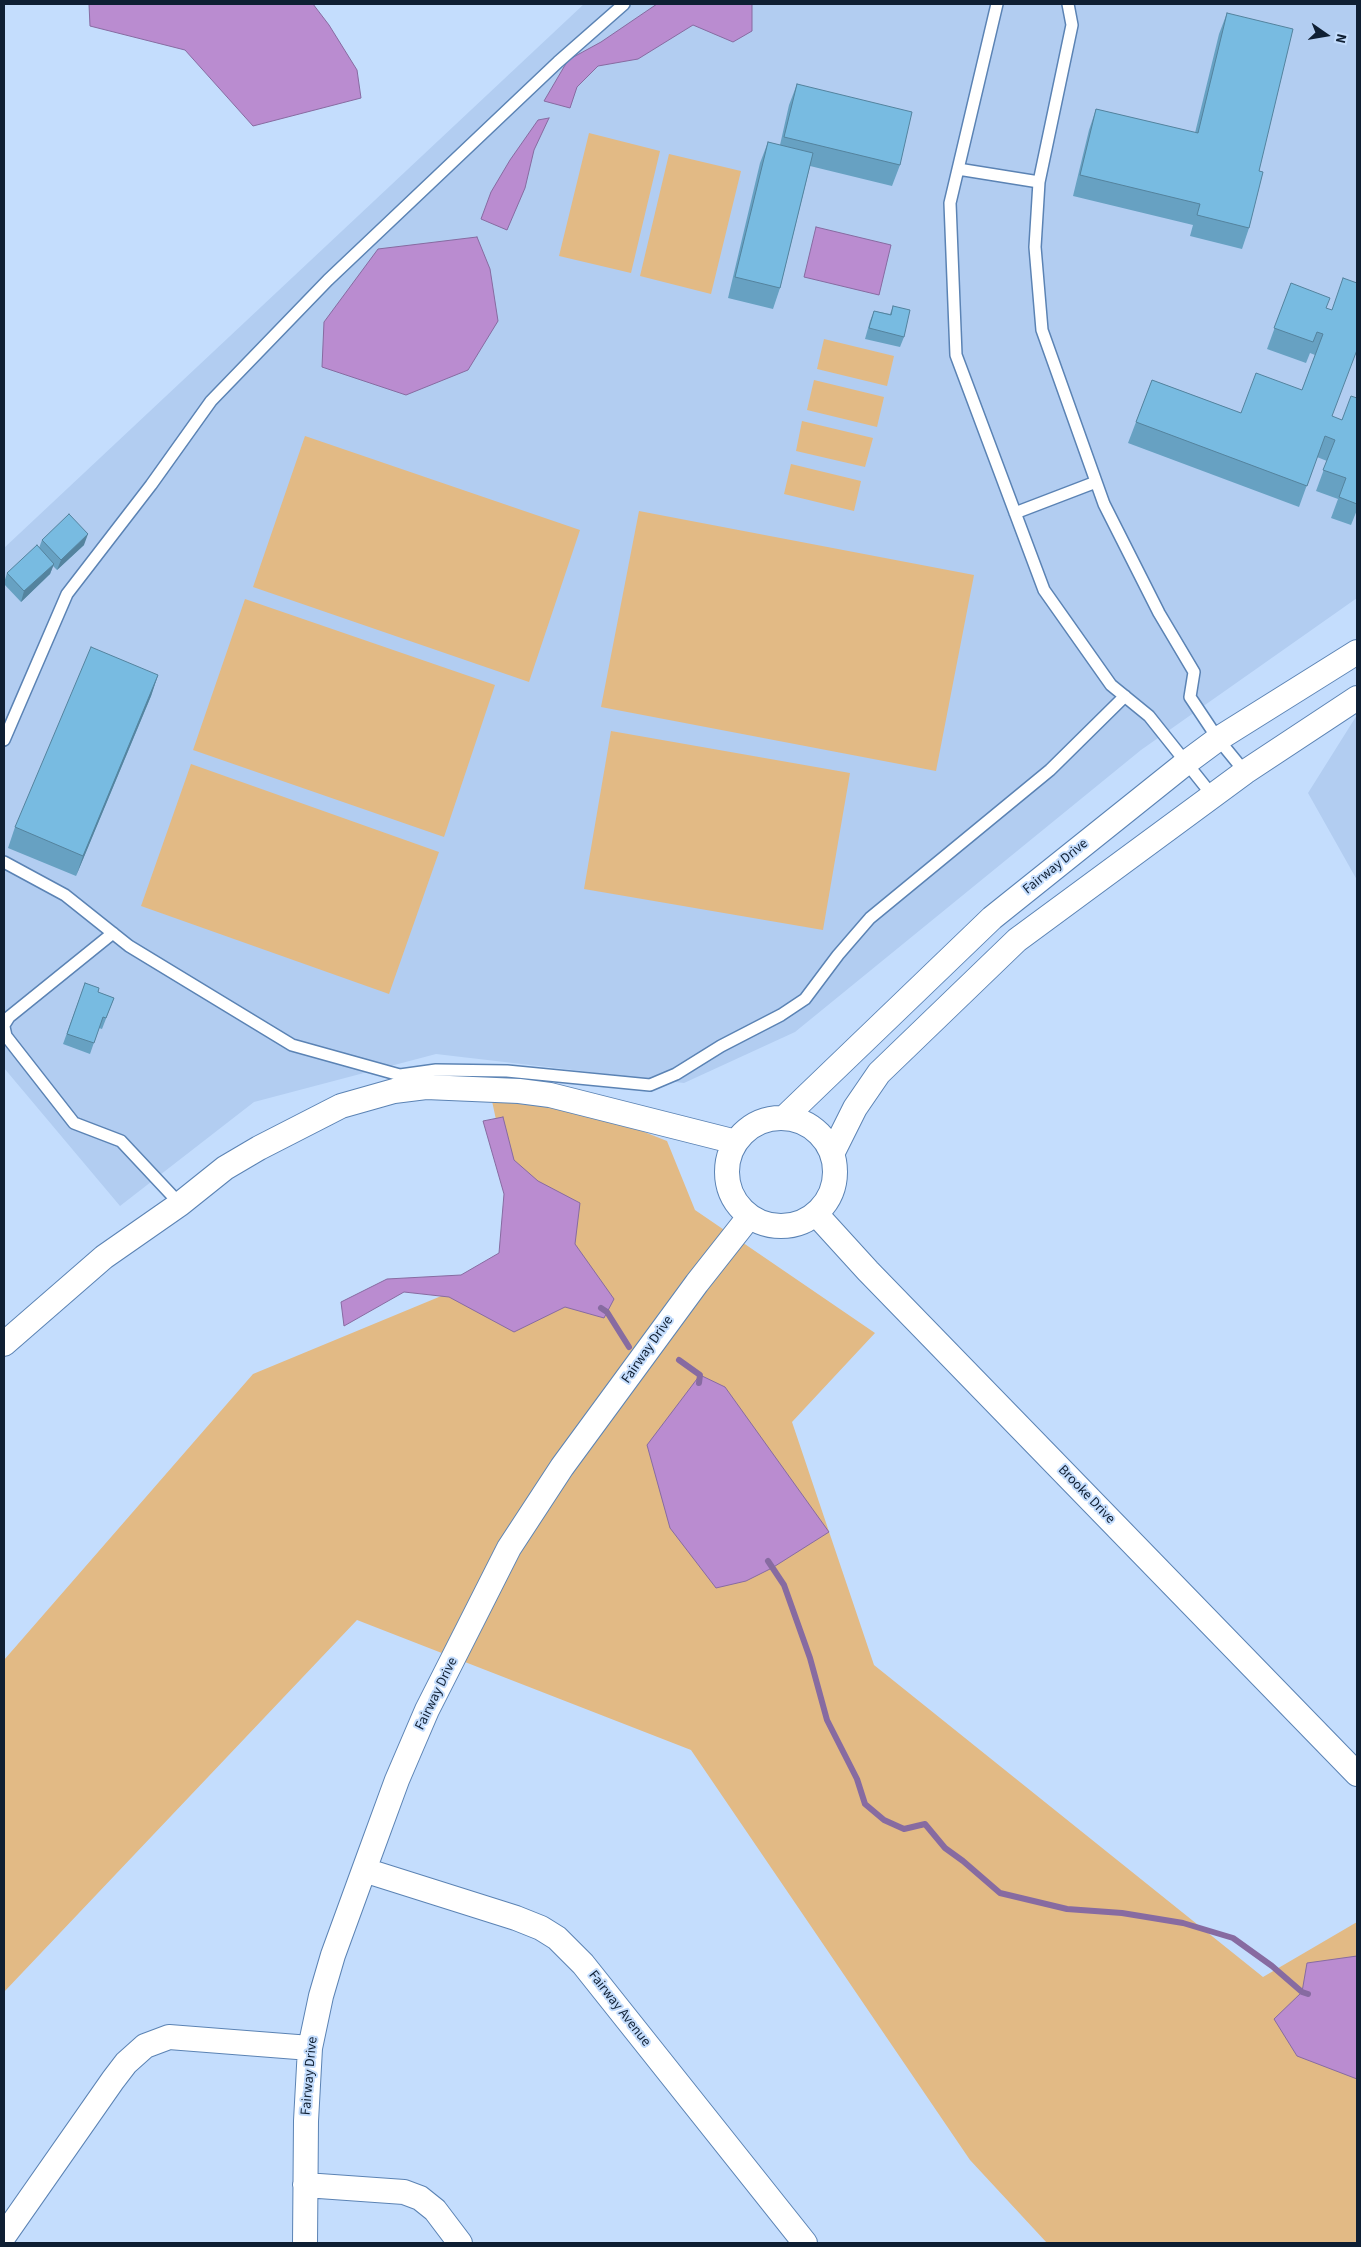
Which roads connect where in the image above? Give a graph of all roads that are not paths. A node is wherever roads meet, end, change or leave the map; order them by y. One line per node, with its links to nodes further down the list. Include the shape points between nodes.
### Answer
1 (624, 4): 12 (lane, via 558,62 328,280 211,401 67,594)
2 (996, 4): 4 (lane)
3 (1068, 4): 5 (lane, via 1072,25)
4 (958, 169): 5 (lane); 7 (lane, via 950,203 956,355)
5 (1039, 182): 6 (lane, via 1035,247 1042,330)
6 (1096, 482): 7 (lane); 11 (lane, via 1159,613 1194,672 1190,697)
7 (1015, 512): 9 (lane, via 1044,590 1111,685)
8 (1357, 652): 11 (street, Fairway Drive)
9 (1125, 696): 13 (lane, via 1149,716); 19 (lane, via 1050,770 870,918 805,998 676,1074 650,1085 507,1072 436,1070)
10 (1357, 698): 14 (street)
11 (1218, 739): 13 (street, Fairway Drive); 14 (lane)
12 (4, 740)
13 (1187, 762): 15 (lane); 21 (street, Fairway Drive, via 992,918)
14 (1245, 772): 15 (street)
15 (1212, 795): 23 (street, via 1017,940 879,1073 855,1108)
16 (4, 862): 17 (lane, via 66,895)
17 (113, 933): 18 (lane, via 9,1017); 19 (lane, via 128,946 292,1044)
18 (4, 1026): 24 (lane, via 6,1036 74,1124 121,1142)
19 (400, 1075): 20 (lane)
20 (444, 1087): 22 (street, via 518,1090 550,1095); 24 (street, via 394,1091 341,1106 225,1168)
21 (784, 1118): 22 (street, via 757,1123); 23 (street, via 813,1128 825,1140)
22 (736, 1142): 26 (street, via 728,1161 727,1182 735,1202)
23 (832, 1154): 25 (street, via 834,1184)
24 (180, 1204): 27 (street, via 104,1257)
25 (816, 1215): 26 (street, via 785,1227 766,1225); 28 (street, Brooke Drive)
26 (749, 1218): 29 (street, Fairway Drive, via 696,1283 562,1467 509,1548 427,1710)
27 (4, 1344)
28 (1357, 1774)
29 (364, 1870): 30 (street, Fairway Drive, via 333,1955); 35 (street, Fairway Avenue, via 516,1918 556,1938 583,1964)
30 (310, 2048): 31 (street, Fairway Drive); 32 (street, via 169,2036 145,2046 113,2080)
31 (305, 2185): 33 (street, Fairway Drive); 34 (street, via 404,2192 420,2198 435,2210)
32 (4, 2236)
33 (305, 2243)
34 (460, 2243)
35 (805, 2243)

